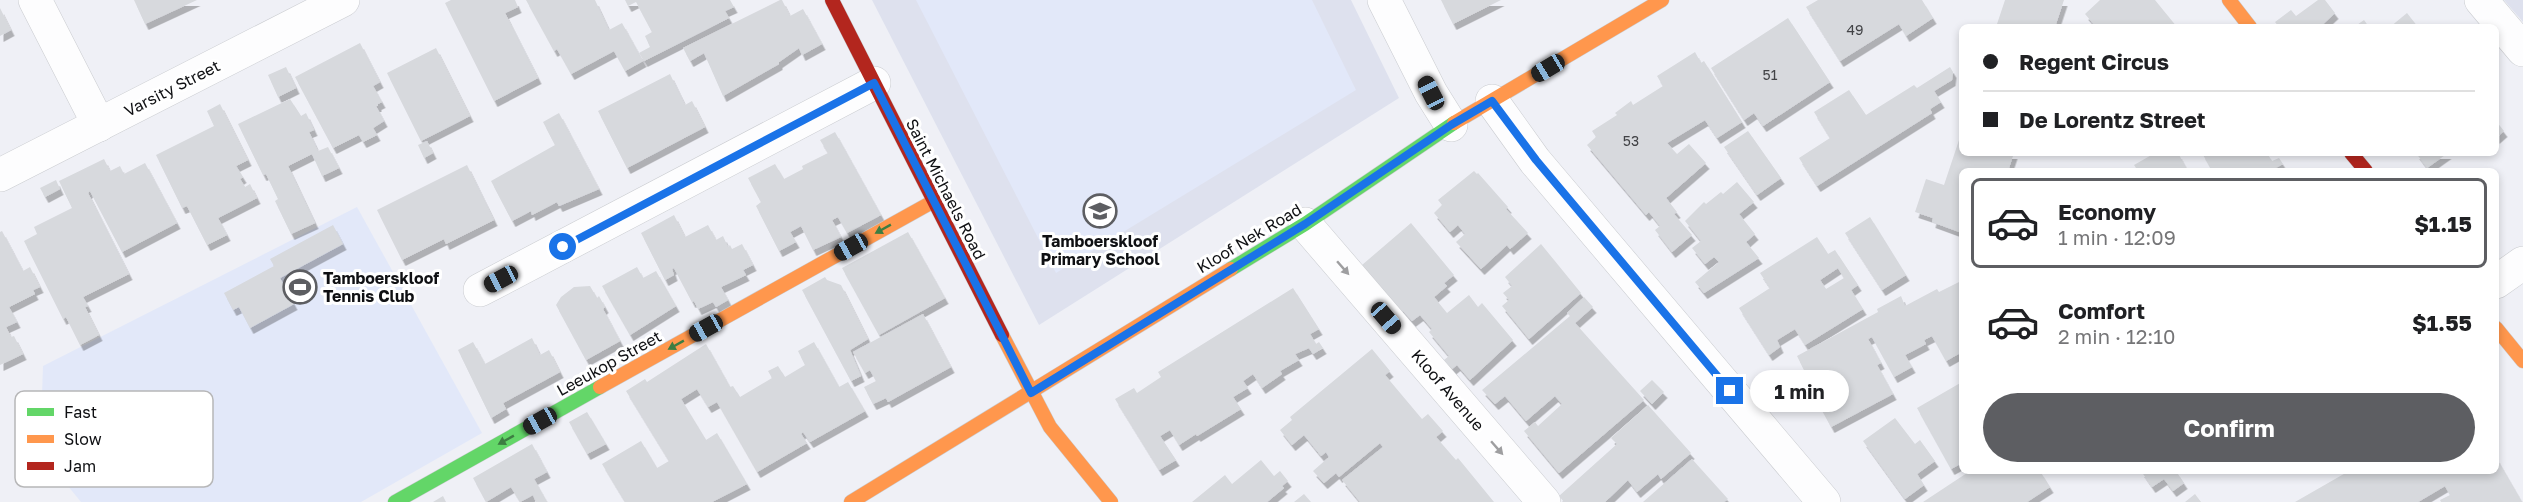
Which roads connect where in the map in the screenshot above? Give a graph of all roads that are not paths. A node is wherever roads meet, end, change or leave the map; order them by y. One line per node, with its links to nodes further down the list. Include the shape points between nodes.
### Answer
1 (35, 0): 12 (street)
2 (343, 0): 12 (street, Varsity Street)
3 (832, 0): 10 (street, Saint Michaels Road)
4 (1384, 0): 13 (street)
5 (1662, 0): 11 (street, Kloof Nek Road)
6 (2229, 0): 8 (street)
7 (2481, 0): 9 (street)
8 (2248, 24)
9 (2523, 50)
10 (874, 83): 17 (street, Saint Michaels Road); 21 (street)
11 (1492, 101): 13 (street, Kloof Nek Road); 29 (street, via 1536,160)
12 (99, 125): 16 (street, Varsity Street)
13 (1451, 125): 18 (street, Kloof Nek Road)
14 (2354, 156): 15 (street)
15 (2364, 168)
16 (0, 175)
17 (934, 201): 24 (street, Saint Michaels Road); 25 (street, Leeukop Street, one-way to 25)
18 (1305, 224): 24 (street, Kloof Nek Road); 28 (street, Kloof Avenue, one-way to 28)
19 (2523, 263): 20 (street)
20 (2499, 280)
21 (480, 290)
22 (2499, 332): 23 (street)
23 (2523, 361)
24 (1031, 393): 26 (street, Kloof Nek Road); 27 (street, Saint Michaels Road, via 1050,427)
25 (395, 502)
26 (851, 502)
27 (1111, 502)
28 (1544, 502)
29 (1824, 502)

